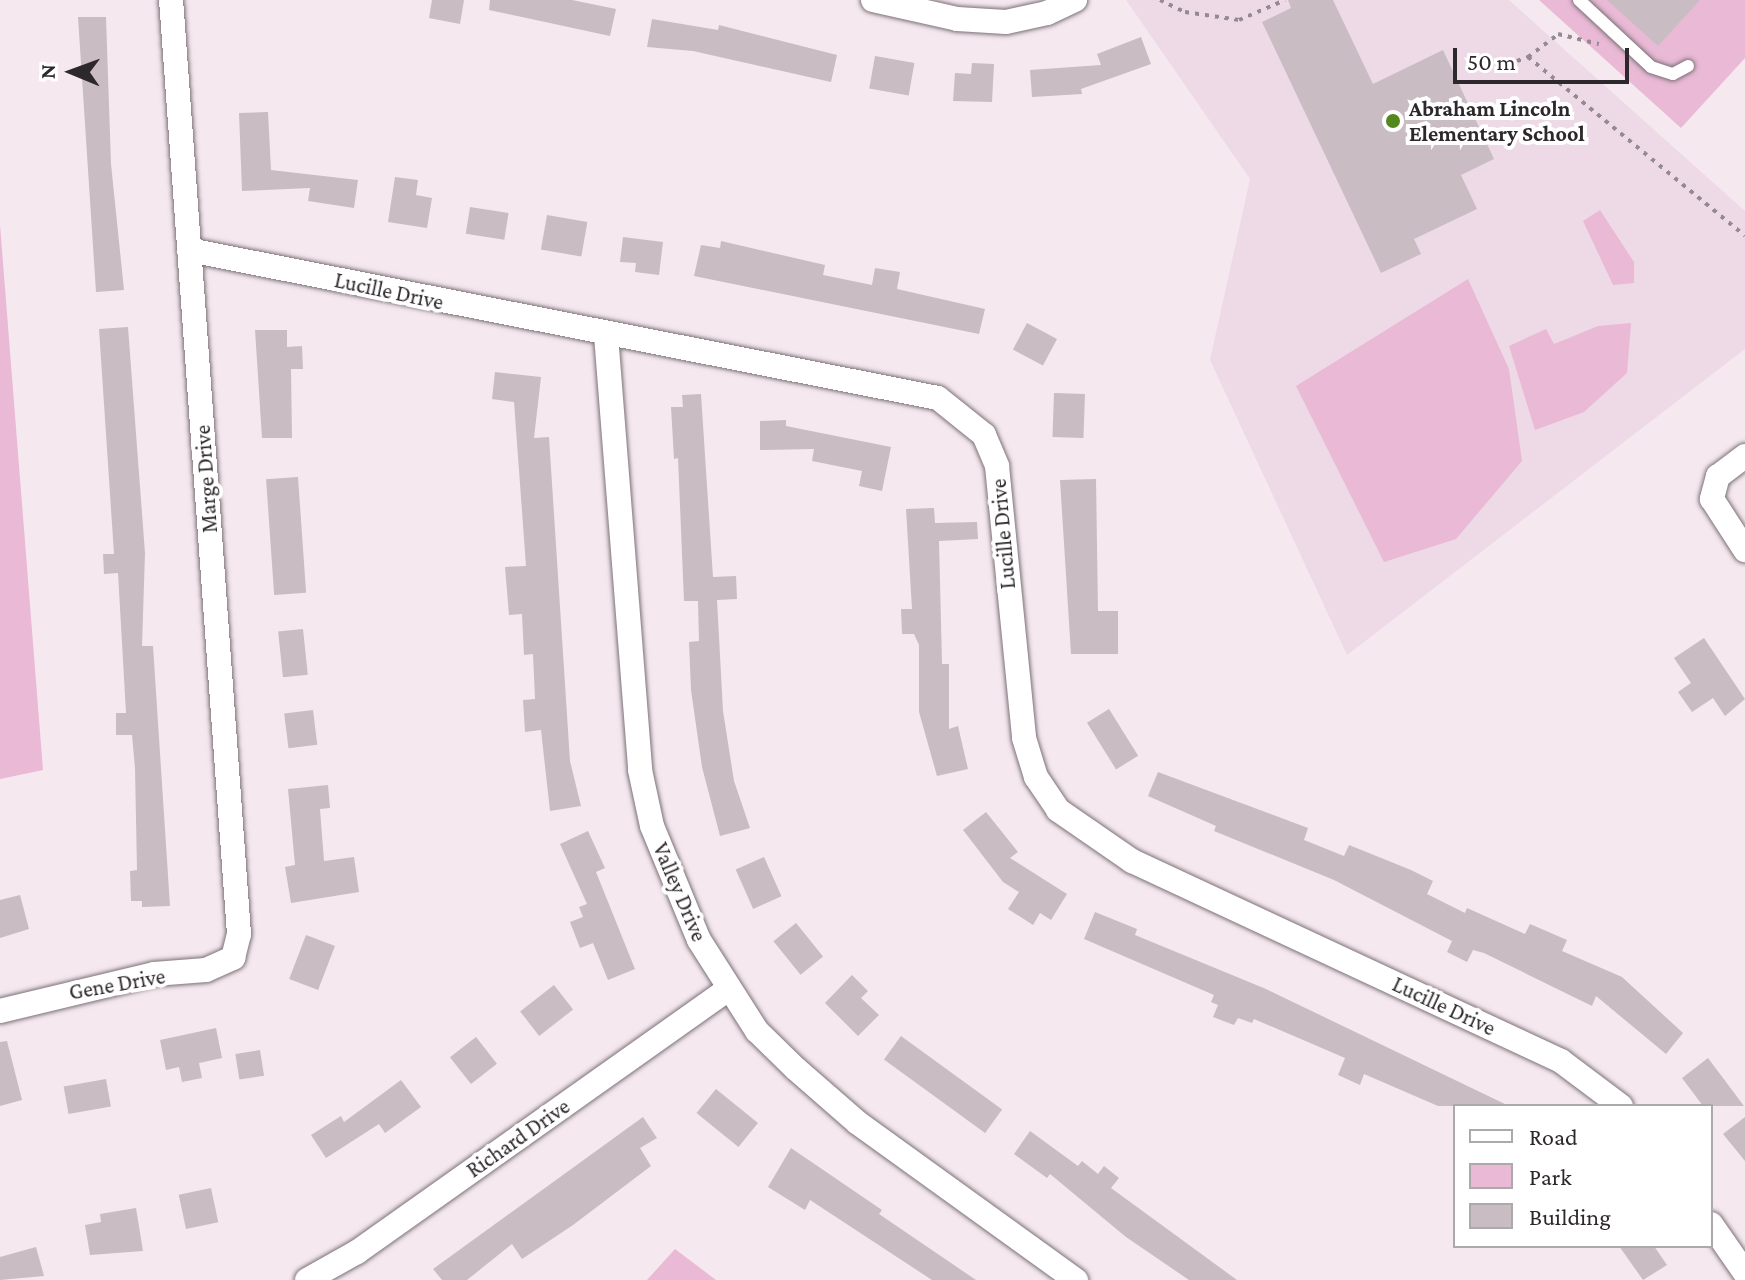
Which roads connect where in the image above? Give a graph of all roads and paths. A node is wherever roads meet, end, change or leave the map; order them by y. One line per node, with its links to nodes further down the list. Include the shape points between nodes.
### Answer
1 (171, 0): 12 (street, Marge Drive)
2 (873, 0): 3 (street, via 957,19 1006,22)
3 (1075, 0)
4 (1160, 0): 5 (path, via 1185,12 1239,20)
5 (1285, 0)
6 (1579, 0): 10 (lane, via 1651,67 1673,74)
7 (1605, 42): 8 (path, via 1558,34)
8 (1528, 57): 9 (path); 11 (path)
9 (1517, 61)
10 (1688, 66)
11 (1745, 236)
12 (189, 250): 13 (street, Lucille Drive); 16 (street, Marge Drive, via 239,934)
13 (606, 335): 17 (street, Valley Drive, via 640,770 673,884); 19 (street, Lucille Drive, via 913,389 963,414 984,435 997,466 1024,738 1036,777 1058,810 1132,861 1561,1061)
14 (1745, 456): 15 (street, via 1718,476 1712,499)
15 (1745, 550)
16 (233, 958): 18 (street, Gene Drive, via 206,970 154,974)
17 (727, 990): 22 (street, Richard Drive, via 357,1252); 23 (street, Valley Drive, via 757,1031 858,1123)
18 (0, 1011)
19 (1618, 1104)
20 (1713, 1227): 21 (street)
21 (1745, 1273)
22 (307, 1280)
23 (1076, 1280)

